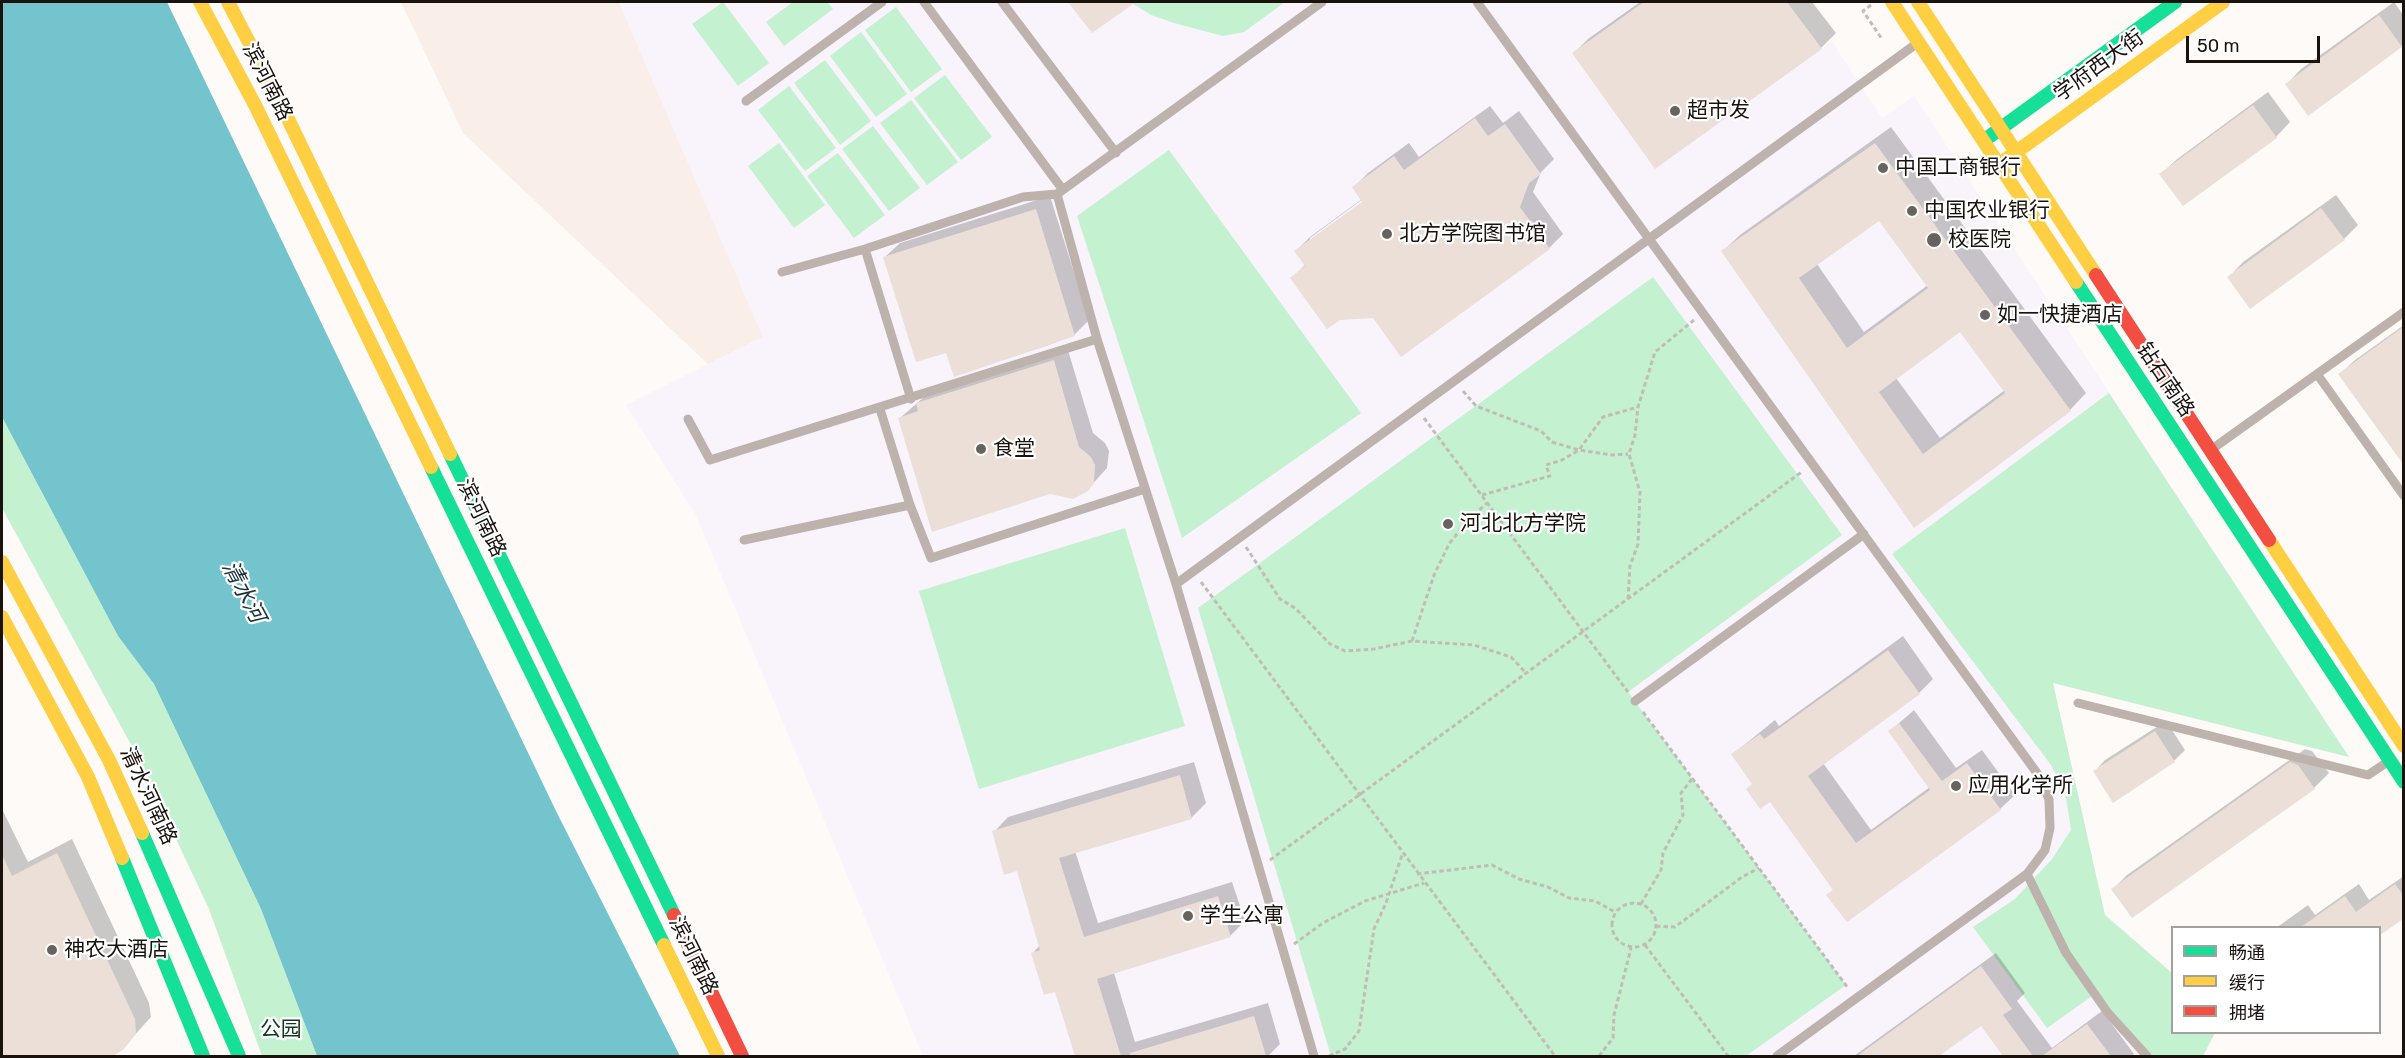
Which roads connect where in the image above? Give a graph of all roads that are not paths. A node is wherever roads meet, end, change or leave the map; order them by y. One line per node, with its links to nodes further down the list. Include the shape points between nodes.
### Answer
1 (201, 2): 46 (main road, 滨河南路, via 266,127)
2 (228, 2): 47 (main road, 滨河南路)
3 (882, 2): 13 (lane)
4 (924, 2): 19 (lane)
5 (1002, 2): 16 (lane)
6 (1322, 2): 16 (lane)
7 (1477, 2): 20 (lane)
8 (1892, 2): 12 (main road, 钻石南路)
9 (1918, 2): 14 (main road, 钻石南路)
10 (2175, 2): 14 (main road, 学府西大街)
11 (2223, 2): 17 (main road, 学府西大街)
12 (1918, 43): 15 (main road, 钻石南路); 20 (lane)
13 (746, 101)
14 (2000, 129): 15 (main road, 学府西大街); 17 (main road, 钻石南路)
15 (1983, 141): 18 (main road, 钻石南路)
16 (1116, 153): 19 (lane)
17 (2016, 153): 18 (main road, 学府西大街); 29 (main road, 钻石南路)
18 (1999, 165): 41 (main road, 钻石南路)
19 (1060, 191): 21 (lane, via 1023,197); 24 (lane)
20 (1650, 238): 33 (lane); 36 (lane)
21 (865, 249): 22 (lane); 26 (lane)
22 (782, 272)
23 (2403, 312): 25 (lane)
24 (1097, 339): 26 (lane); 30 (lane)
25 (2317, 374): 29 (lane); 31 (lane)
26 (911, 399): 27 (lane)
27 (880, 409): 28 (lane, via 710,460); 32 (lane)
28 (688, 419)
29 (2210, 450): 40 (main road, 钻石南路)
30 (1145, 489): 32 (lane, via 931,558); 36 (lane)
31 (2403, 496)
32 (910, 505): 34 (lane)
33 (1864, 534): 38 (lane); 43 (lane, via 2042,780 2049,800 2050,828 2046,850)
34 (744, 540)
35 (2, 562): 45 (main road, 清水河南路, via 109,760)
36 (1176, 584): 48 (lane)
37 (2, 617): 44 (main road, via 88,777)
38 (1635, 701)
39 (2078, 702): 41 (lane, via 2368,775)
40 (2403, 746)
41 (2390, 761): 42 (main road, 钻石南路)
42 (2403, 782)
43 (2027, 874): 49 (lane); 50 (lane, via 2066,953 2108,1013)
44 (203, 1056)
45 (238, 1056)
46 (718, 1056)
47 (742, 1056)
48 (1314, 1056)
49 (1777, 1056)
50 (2146, 1056)

